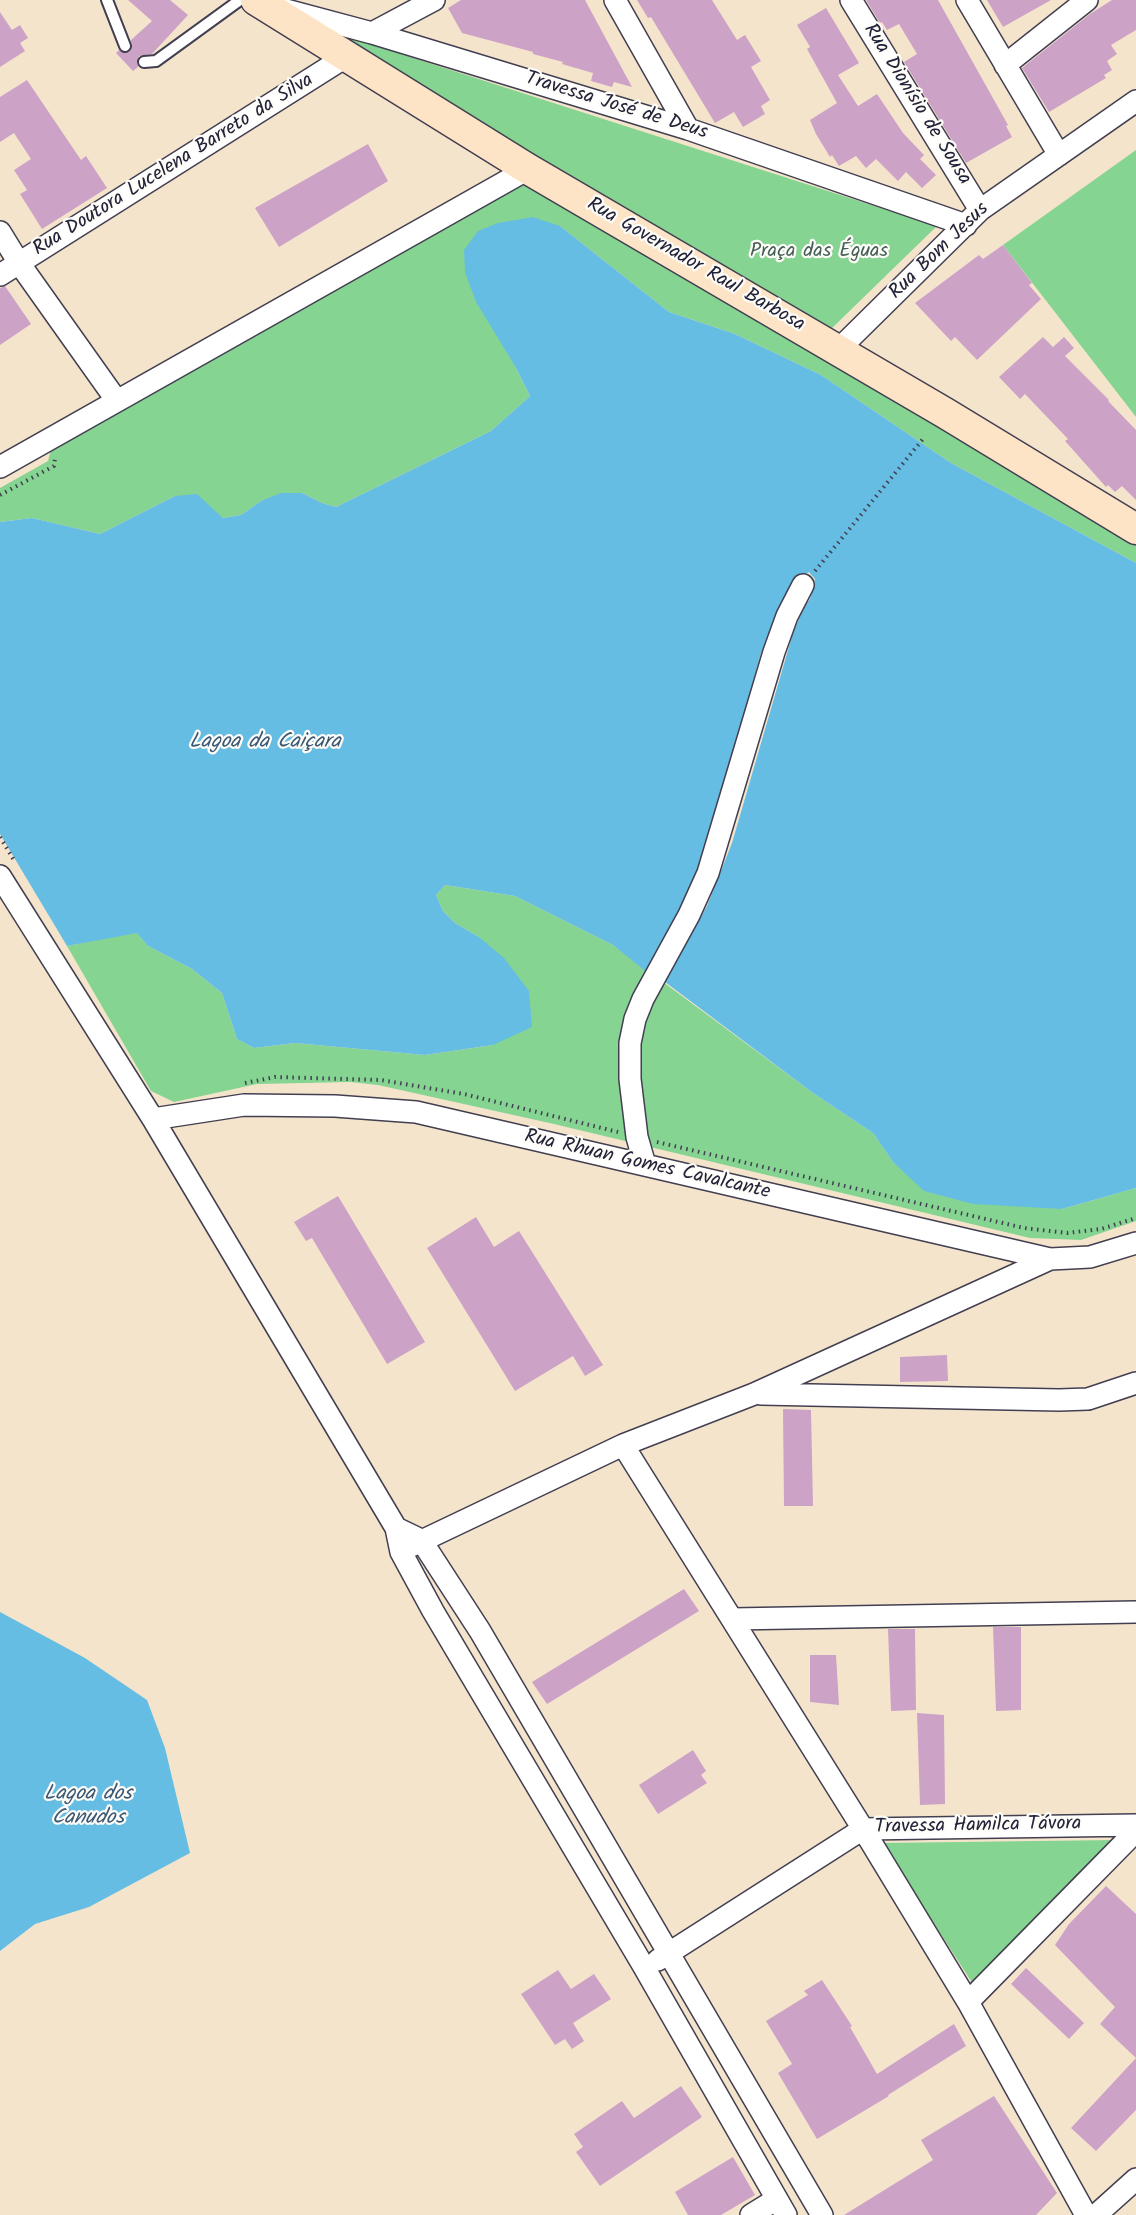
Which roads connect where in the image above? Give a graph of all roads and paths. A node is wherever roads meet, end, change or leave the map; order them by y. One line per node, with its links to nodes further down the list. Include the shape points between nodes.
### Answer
1 (107, 0): 9 (lane)
2 (434, 0): 8 (street)
3 (615, 0): 14 (street)
4 (851, 0): 17 (street, Rua Dionísio de Sousa)
5 (968, 0): 12 (street)
6 (1087, 0): 12 (street)
7 (252, 1): 8 (street, Travessa José de Deus); 10 (street, Rua Governador Raul Barbosa); 11 (lane, via 156,62)
8 (372, 33): 14 (street, Travessa José de Deus)
9 (125, 46)
10 (347, 56): 16 (street, Rua Governador Raul Barbosa); 19 (street, Rua Doutora Lucelena Barreto da Silva)
11 (144, 62)
12 (1005, 65): 15 (street)
13 (1136, 100): 15 (street, Rua Bom Jesus)
14 (688, 129): 17 (street, Travessa José de Deus)
15 (1059, 155): 17 (street, Rua Bom Jesus)
16 (528, 169): 21 (street, Rua Governador Raul Barbosa); 22 (street)
17 (973, 218): 21 (street, Rua Bom Jesus)
18 (0, 232): 19 (street)
19 (19, 263): 20 (street, Rua Doutora Lucelena Barreto da Silva); 22 (street)
20 (0, 276)
21 (838, 350): 27 (street, Rua Governador Raul Barbosa)
22 (117, 400): 25 (street)
23 (923, 440): 28 (path)
24 (56, 457): 26 (path, via 54,466)
25 (0, 467)
26 (0, 495)
27 (1136, 529)
28 (803, 585): 31 (street, via 774,652 708,873 634,1019 630,1078 637,1137)
29 (0, 876): 30 (street)
30 (153, 1119): 31 (street, Rua Rhuan Gomes Cavalcante, via 244,1105 416,1112); 37 (street)
31 (645, 1165): 33 (street, Rua Rhuan Gomes Cavalcante)
32 (1136, 1243): 33 (street, Rua Rhuan Gomes Cavalcante, via 1090,1257)
33 (1050, 1258): 35 (street)
34 (1136, 1383): 35 (street, via 1088,1399 1059,1400)
35 (754, 1394): 36 (street)
36 (623, 1445): 38 (street); 41 (street)
37 (396, 1528): 38 (street); 39 (street)
38 (421, 1540): 39 (street); 45 (street, via 480,1631)
39 (401, 1552): 46 (street)
40 (1136, 1612): 41 (street)
41 (732, 1619): 43 (street)
42 (1136, 1825): 43 (street, Travessa Hamilca Távora)
43 (863, 1829): 45 (street, Travessa Hamilca Távora); 47 (street)
44 (1136, 1831): 47 (street)
45 (670, 1953): 46 (street, Travessa Hamilca Távora); 51 (street)
46 (644, 1967): 49 (street)
47 (968, 2002): 52 (street)
48 (1136, 2179): 53 (street)
49 (782, 2207): 50 (street)
50 (751, 2215)
51 (822, 2215)
52 (1086, 2215)
53 (1096, 2215)

